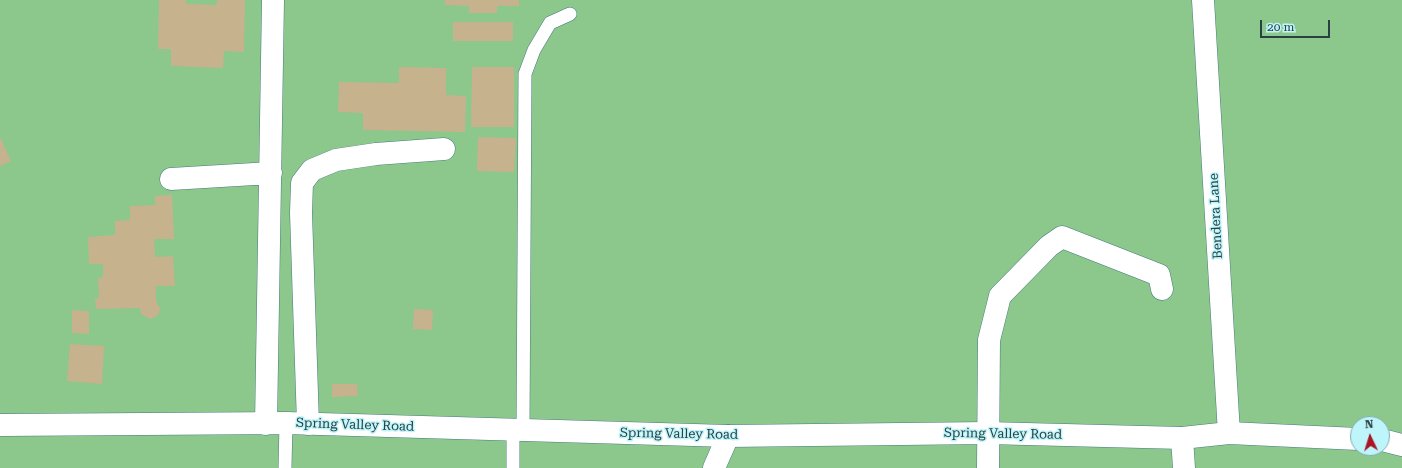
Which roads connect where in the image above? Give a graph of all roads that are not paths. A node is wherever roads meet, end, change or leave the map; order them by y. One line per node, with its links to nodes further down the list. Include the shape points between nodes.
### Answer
1 (273, 0): 5 (street)
2 (1203, 0): 13 (street, Bendera Lane)
3 (570, 14): 11 (lane, via 550,23 534,50 525,74)
4 (444, 149): 9 (street, via 336,160 312,170 302,183)
5 (271, 173): 6 (street); 8 (street)
6 (171, 179)
7 (1162, 289): 12 (street, via 1159,275 1085,244 1062,237 1049,246 1000,296 989,340)
8 (276, 424): 9 (street, Spring Valley Road); 10 (street, Spring Valley Road); 19 (lane)
9 (308, 424): 11 (street, Spring Valley Road)
10 (0, 425)
11 (518, 430): 14 (street, Spring Valley Road); 20 (lane)
12 (987, 433): 14 (street, Spring Valley Road); 15 (street, Spring Valley Road); 22 (street)
13 (1230, 433): 15 (street, Spring Valley Road); 16 (street, Spring Valley Road)
14 (728, 436): 21 (street)
15 (1182, 438): 23 (street)
16 (1350, 439)
17 (1390, 442): 18 (street)
18 (1402, 445)
19 (285, 468)
20 (513, 468)
21 (714, 468)
22 (988, 468)
23 (1184, 468)

